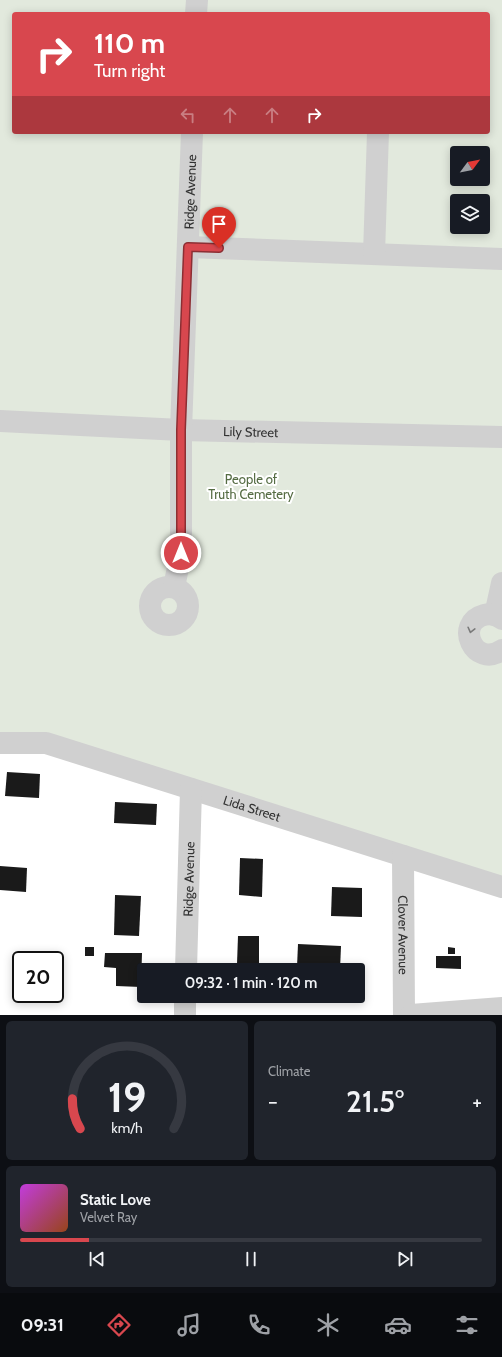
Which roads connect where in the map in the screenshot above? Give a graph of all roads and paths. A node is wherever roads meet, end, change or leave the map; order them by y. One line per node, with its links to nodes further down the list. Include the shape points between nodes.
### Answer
1 (197, 0): 2 (street)
2 (196, 12)
3 (192, 134): 5 (street, Ridge Avenue)
4 (378, 134): 6 (street)
5 (188, 247): 6 (street); 9 (street, Ridge Avenue)
6 (374, 254): 7 (street)
7 (502, 259)
8 (0, 422): 9 (street, Lily Street)
9 (181, 430): 10 (street, Lily Street); 12 (street, Ridge Avenue, via 181,553)
10 (502, 437)
11 (502, 583): 13 (street)
12 (174, 587)
13 (498, 617): 14 (street, one-way to 14, via 488,614 475,619 471,625 469,638 476,650 482,654 496,654)
14 (502, 650)
15 (0, 743): 16 (street, Lida Street, via 46,743)
16 (191, 789): 17 (street, Lida Street); 19 (street, Ridge Avenue)
17 (403, 856): 18 (street, Lida Street); 23 (street, Clover Avenue)
18 (502, 887)
19 (186, 963)
20 (185, 1003): 22 (street)
21 (502, 1008): 24 (street)
22 (185, 1015)
23 (404, 1015)
24 (411, 1015)

